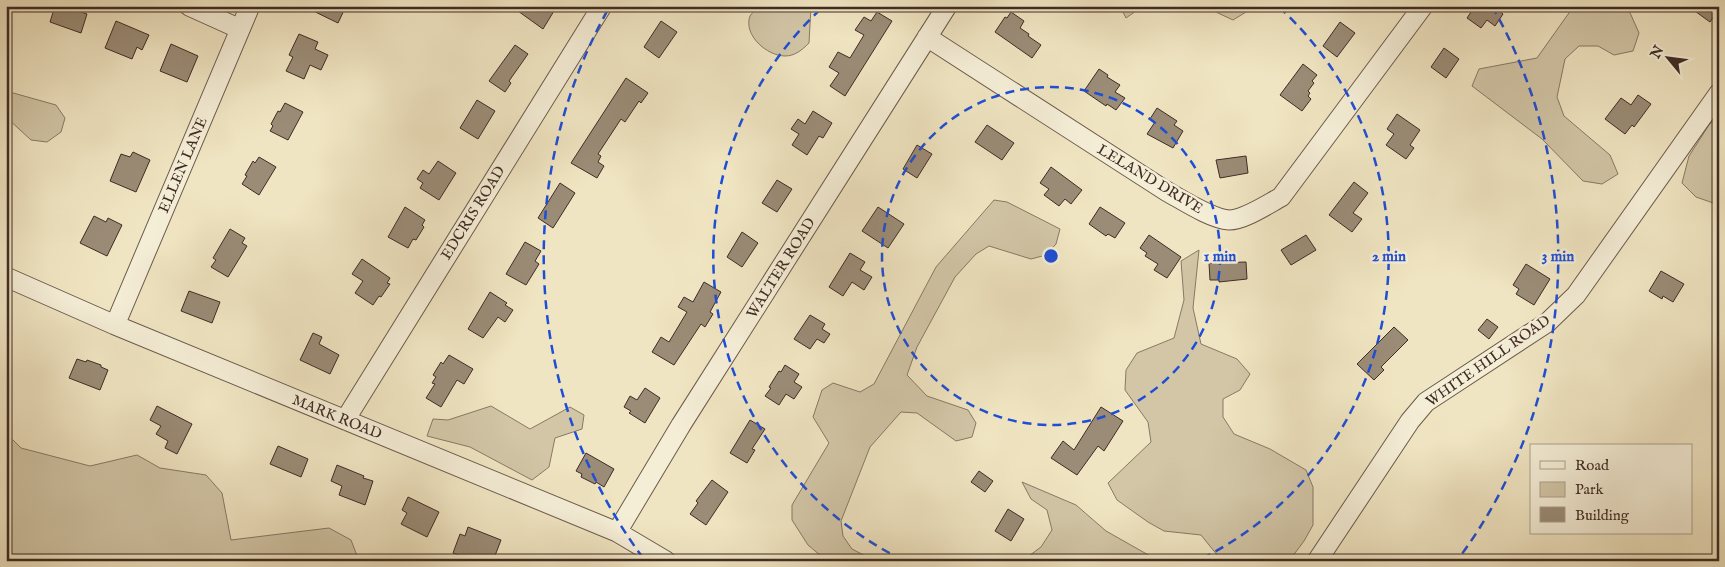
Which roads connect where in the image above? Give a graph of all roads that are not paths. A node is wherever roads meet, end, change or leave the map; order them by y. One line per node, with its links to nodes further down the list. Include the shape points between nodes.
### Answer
1 (189, 6): 6 (street)
2 (250, 6): 6 (street, ELLEN LANE)
3 (602, 6): 11 (street, EDCRIS ROAD)
4 (947, 6): 7 (street, WALTER ROAD)
5 (1423, 6): 7 (street, LELAND DRIVE, via 1281,197 1254,213 1229,220 1204,212 1166,191)
6 (240, 29): 10 (street, ELLEN LANE)
7 (927, 37): 12 (street, WALTER ROAD, via 681,425)
8 (1719, 93): 14 (street, WHITE HILL ROAD, via 1576,295 1548,322 1426,402 1410,420)
9 (6, 277): 10 (street, MARK ROAD)
10 (115, 325): 11 (street, MARK ROAD)
11 (345, 420): 12 (street, MARK ROAD)
12 (617, 532): 13 (street, MARK ROAD)
13 (666, 561)
14 (1317, 561)

